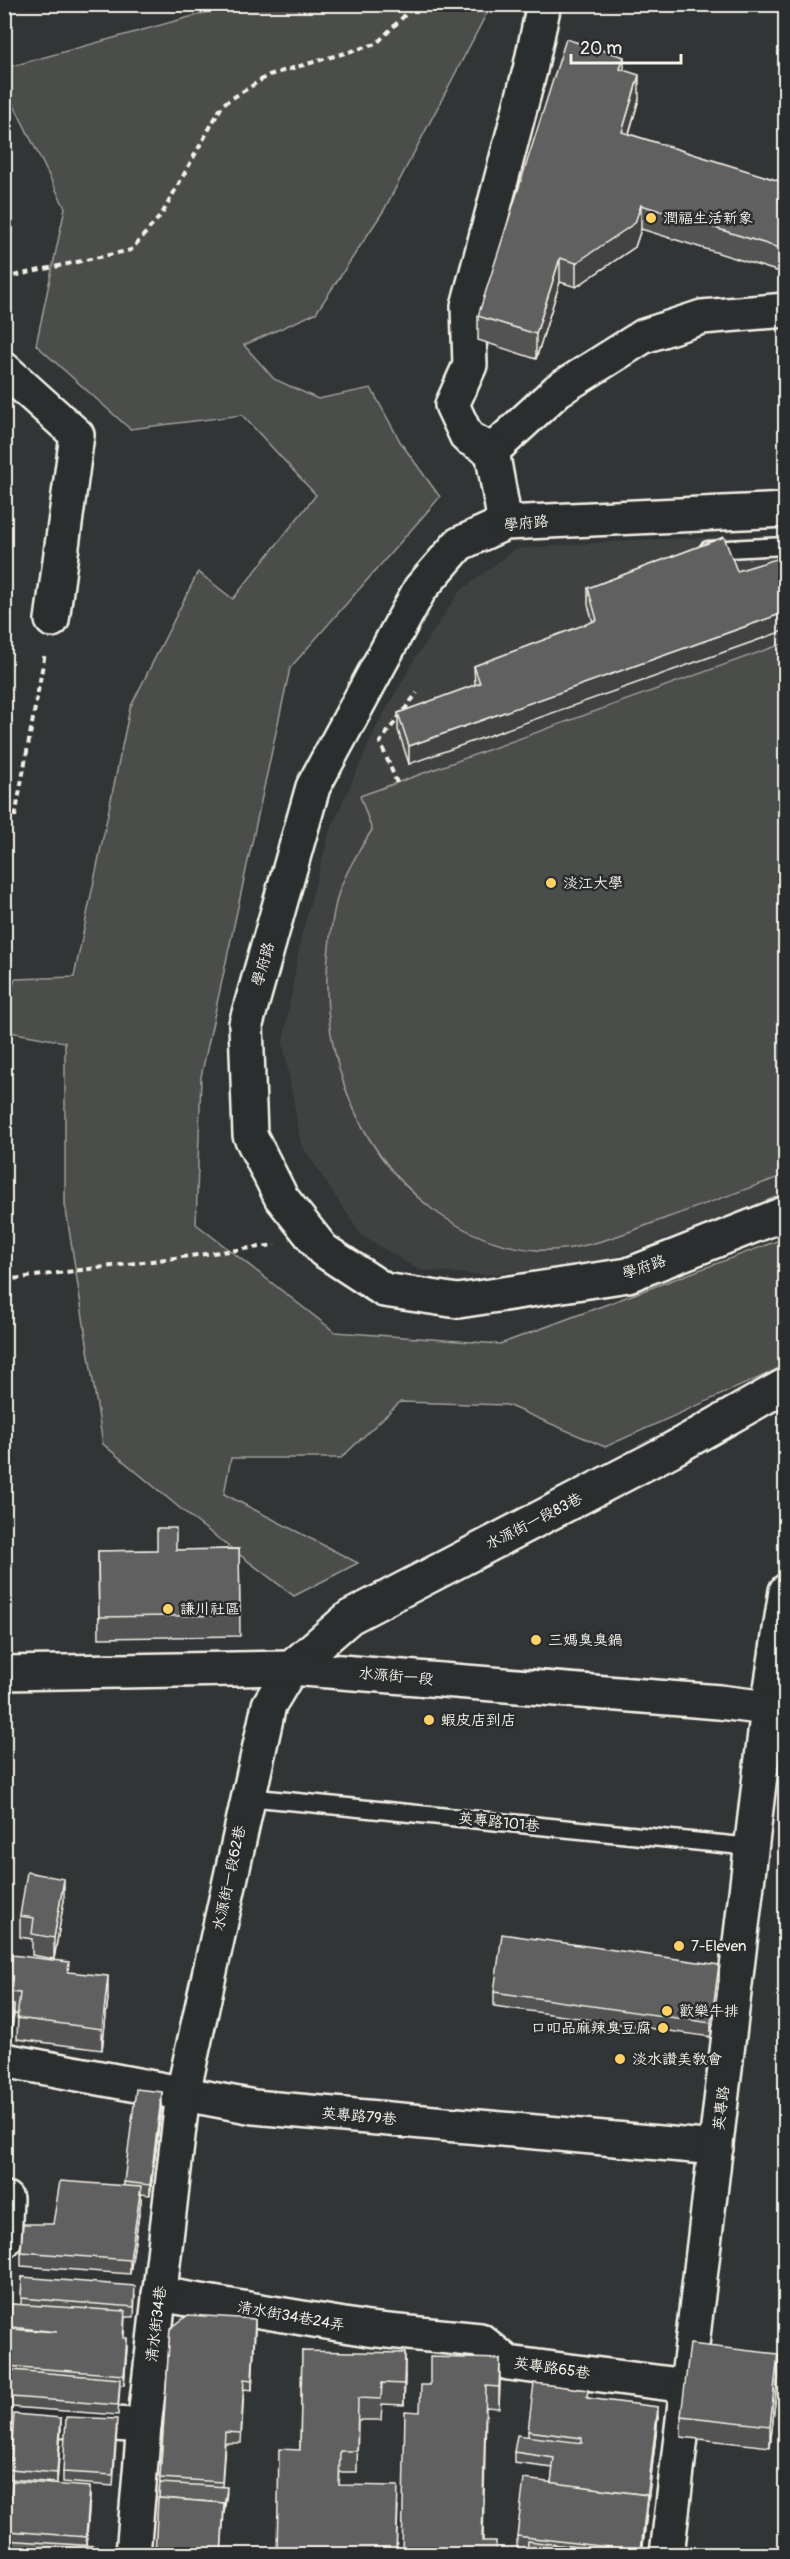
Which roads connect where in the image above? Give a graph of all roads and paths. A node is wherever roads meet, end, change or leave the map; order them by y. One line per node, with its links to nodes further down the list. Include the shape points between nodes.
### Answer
1 (416, 4): 3 (path, via 376,44 269,75 223,104 162,214 132,250)
2 (544, 4): 6 (street, via 468,306 470,365 452,405 467,437)
3 (4, 278)
4 (786, 310): 6 (street, via 702,317 644,336 558,390)
5 (4, 369): 11 (street, via 78,435)
6 (492, 451): 8 (street)
7 (786, 510): 8 (street, 學府路)
8 (505, 523): 15 (street, 學府路, via 459,544 420,589 313,787 246,1024 250,1135 281,1197 323,1250 384,1290 458,1301 628,1275)
9 (786, 546): 10 (lane)
10 (687, 551)
11 (52, 620): 14 (path)
12 (417, 693): 13 (path, via 380,742)
13 (396, 783)
14 (15, 817)
15 (786, 1213)
16 (281, 1244): 17 (path)
17 (4, 1280)
18 (786, 1385): 20 (street, 水源街一段83巷, via 671,1450 350,1617)
19 (786, 1591): 22 (street, 英專路)
20 (291, 1668): 21 (street, 水源街一段); 22 (street, 水源街一段); 23 (street, 水源街一段62巷, via 269,1705)
21 (4, 1673)
22 (777, 1710): 24 (street, 英專路)
23 (247, 1797): 24 (lane, 英專路101巷); 26 (street, 水源街一段62巷)
24 (752, 1847): 27 (street, 英專路)
25 (4, 2060): 26 (street, 英專路79巷)
26 (183, 2093): 27 (street, 英專路79巷, via 254,2107); 30 (street, 清水街34巷)
27 (716, 2148): 32 (street, 英專路)
28 (6, 2199): 29 (street)
29 (4, 2241)
30 (159, 2294): 31 (street, 清水街34巷24弄, via 368,2329); 34 (street, 清水街34巷)
31 (423, 2334): 32 (street, 英專路65巷, via 480,2340 508,2363)
32 (687, 2386): 36 (street, 英專路)
33 (4, 2416): 34 (street)
34 (144, 2426): 35 (street, 清水街34巷)
35 (133, 2554)
36 (667, 2554)

